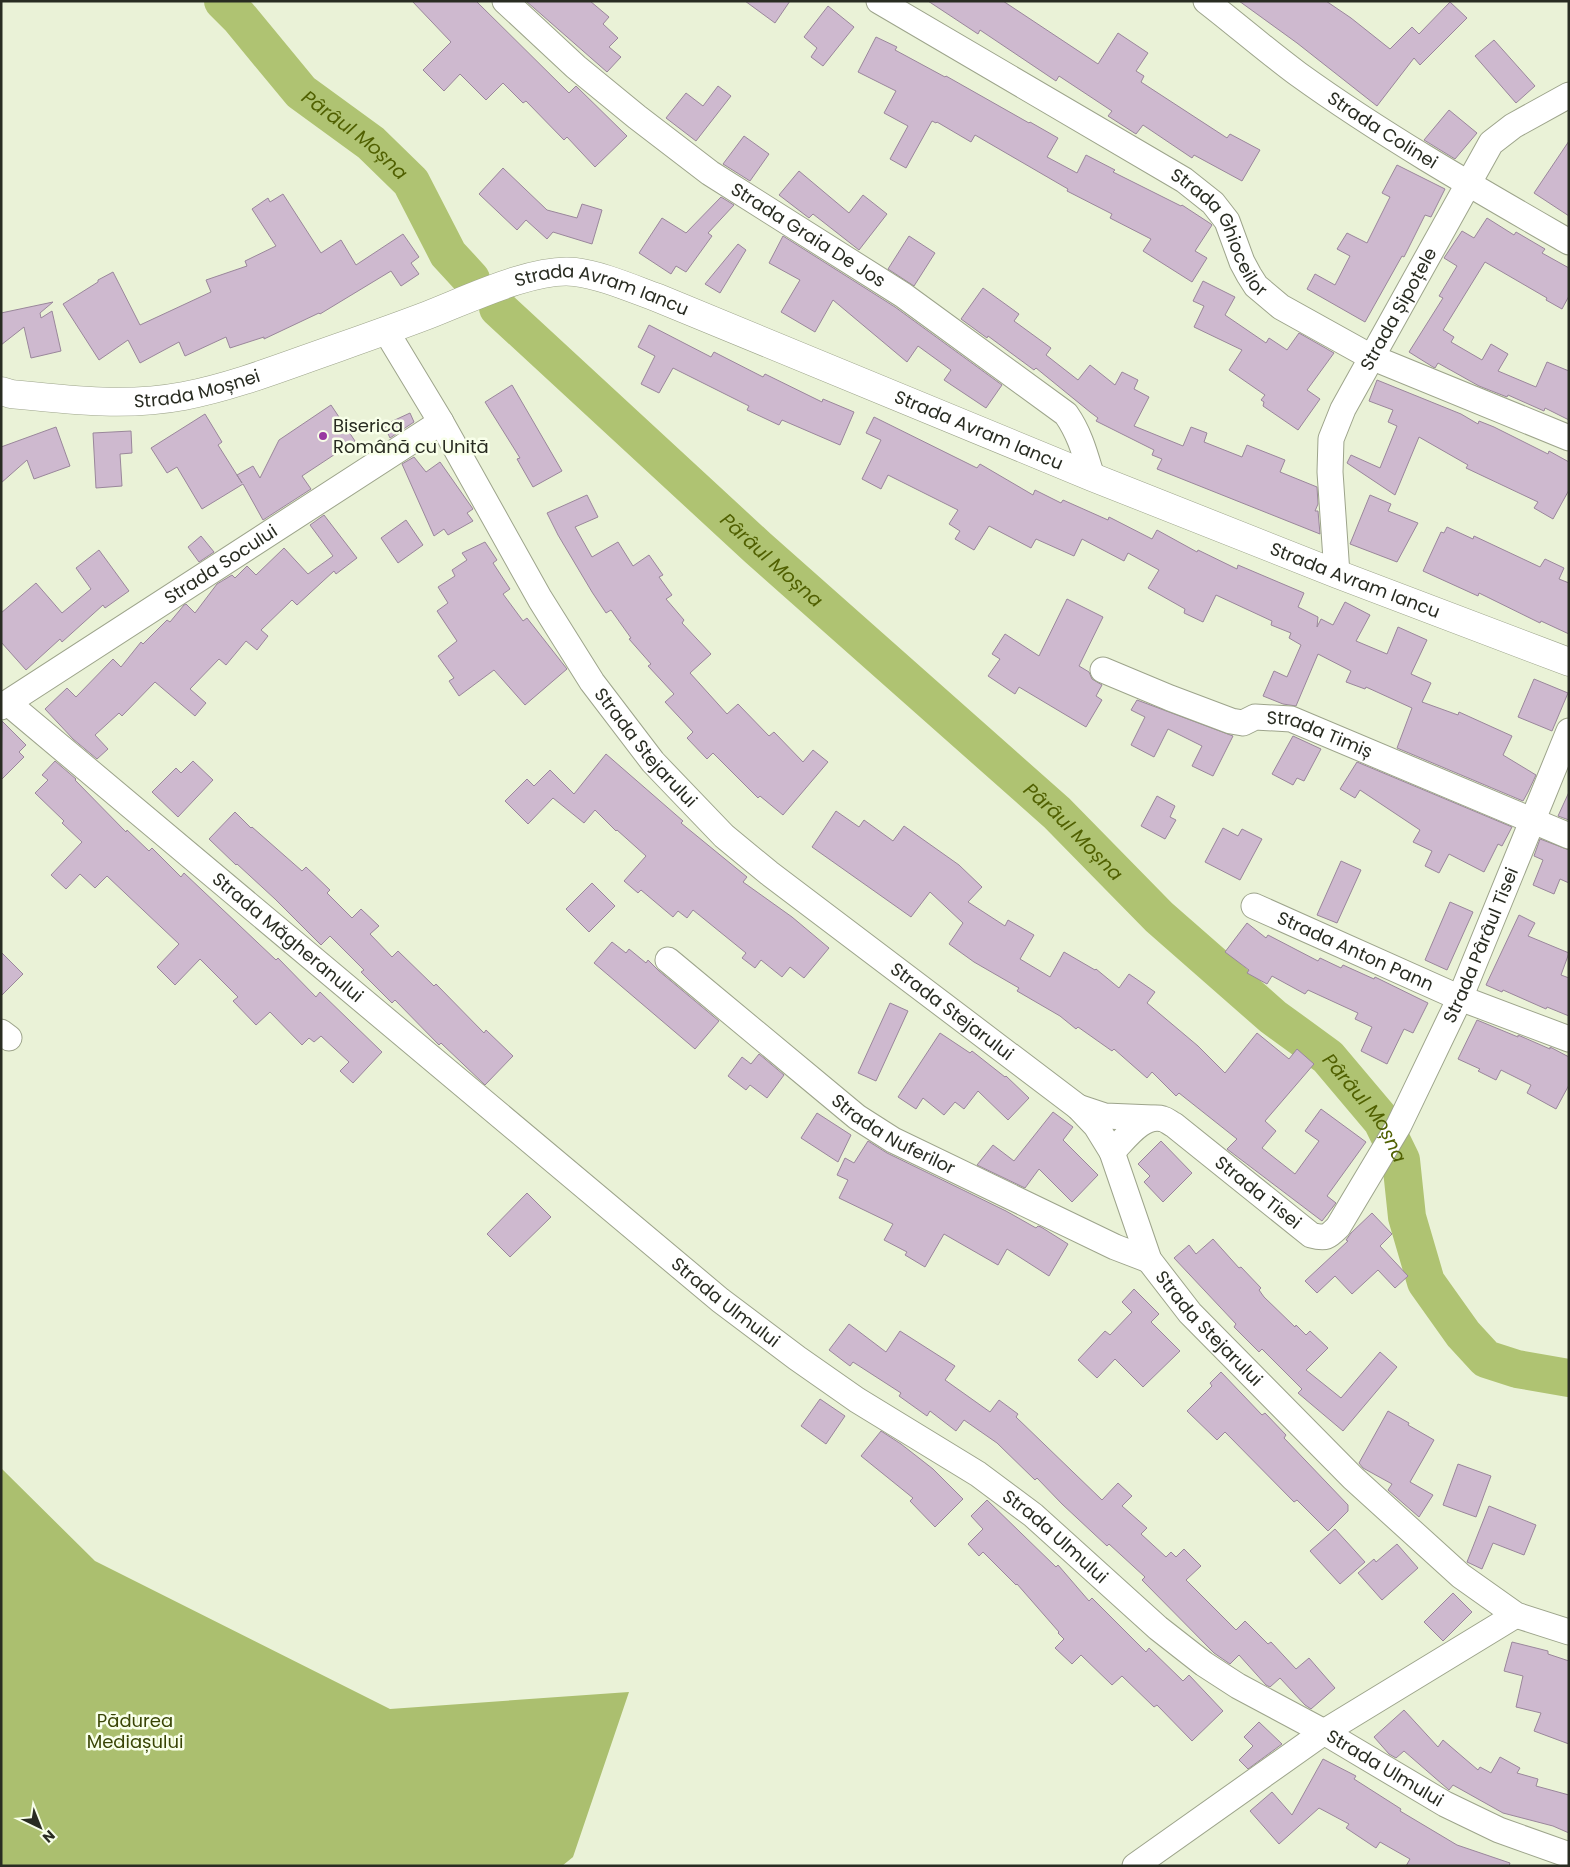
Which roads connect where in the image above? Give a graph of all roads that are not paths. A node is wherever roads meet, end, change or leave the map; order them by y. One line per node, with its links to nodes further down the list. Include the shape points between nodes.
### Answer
1 (505, 1): 12 (street, Strada Graia De Jos, via 576,67 710,173 903,295 1066,414 1081,440)
2 (879, 1): 8 (street, Strada Ghioceilor, via 1184,180 1213,202 1228,221 1242,262 1256,286 1281,308)
3 (1206, 1): 5 (street, Strada Colinei, via 1298,74)
4 (1569, 95): 5 (street, Strada Șipoțele, via 1513,126 1491,143)
5 (1468, 183): 6 (street, Strada Colinei); 8 (street, Strada Șipoțele)
6 (1569, 242)
7 (386, 331): 9 (main road, Strada Moșnei, via 252,378 184,396 142,402 99,403); 10 (street, Strada Stejarului); 12 (main road, Strada Avram Iancu, via 521,279 575,272 658,298)
8 (1371, 357): 11 (street, Strada Ghioceilor); 13 (street, Strada Șipoțele, via 1331,439)
9 (1, 391)
10 (441, 422): 16 (street, Strada Socului); 24 (street, Strada Stejarului, via 540,599 592,682 653,762 679,790 724,836 769,873)
11 (1569, 438)
12 (1092, 477): 13 (main road, Strada Avram Iancu)
13 (1337, 574): 14 (main road, Strada Avram Iancu)
14 (1569, 662)
15 (1103, 670): 18 (street, Strada Timiș, via 1231,721 1243,723 1255,717 1291,719)
16 (4, 705): 28 (street, Strada Măgheranului)
17 (1569, 730): 18 (street, Strada Pârâul Tisei)
18 (1532, 822): 19 (street, Strada Timiș); 22 (street, Strada Pârâul Tisei)
19 (1569, 836)
20 (1254, 906): 22 (street, Strada Anton Pann)
21 (668, 960): 29 (street, Strada Nuferilor, via 857,1117 893,1140 1115,1247)
22 (1460, 998): 23 (street, Strada Anton Pann); 27 (street, Strada Pârâul Tisei)
23 (1569, 1039)
24 (1078, 1107): 25 (street, via 1105,1116); 26 (street, Strada Stejarului, via 1096,1126)
25 (1153, 1118): 26 (street, via 1142,1122); 27 (street, Strada Tisei, via 1174,1125 1311,1235 1320,1238 1329,1236 1338,1227)
26 (1112, 1152): 29 (street, Strada Stejarului)
27 (1382, 1156)
28 (568, 1172): 32 (street, Strada Ulmului, via 720,1300 797,1358 857,1400 978,1474 1033,1515 1158,1628 1204,1664)
29 (1150, 1260): 30 (street, Strada Stejarului, via 1190,1313 1353,1478 1462,1576)
30 (1516, 1615): 31 (street, Strada Stejarului); 32 (street)
31 (1569, 1632)
32 (1324, 1732): 33 (street, Strada Ulmului, via 1445,1804 1500,1830); 34 (street)
33 (1569, 1855)
34 (1135, 1866)

